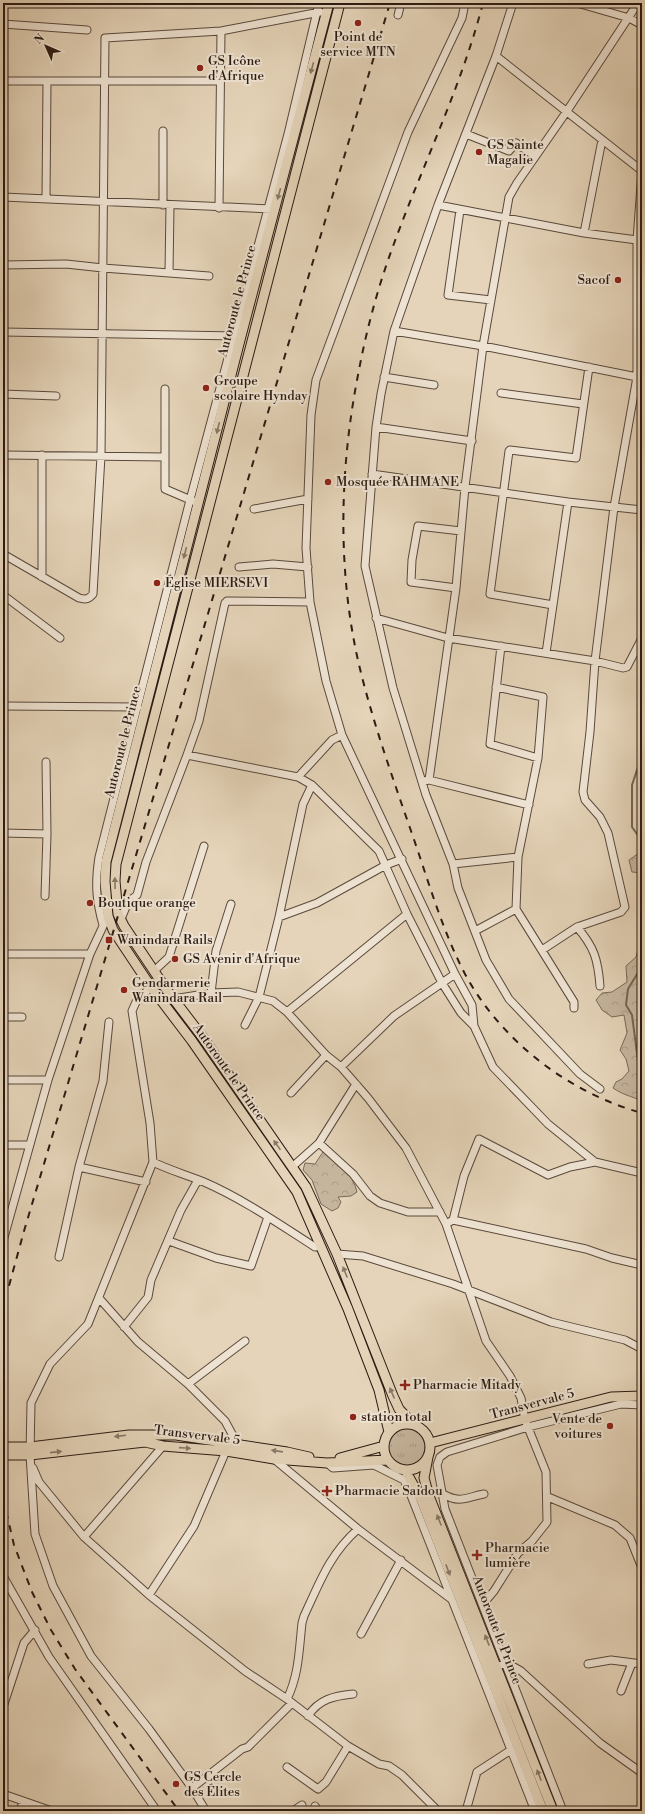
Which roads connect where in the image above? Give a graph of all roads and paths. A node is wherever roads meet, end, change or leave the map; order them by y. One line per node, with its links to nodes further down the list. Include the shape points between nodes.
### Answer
1 (319, 3): 9 (street)
2 (340, 3): 112 (main road, Autoroute le Prince, one-way to 2, via 118,914 115,882 116,864)
3 (401, 3): 10 (street)
4 (465, 3): 66 (street, via 462,18 408,132 316,380 311,415)
5 (513, 3): 16 (street)
6 (577, 3): 11 (street)
7 (638, 3): 11 (street)
8 (328, 7): 9 (street); 33 (main road, Autoroute le Prince, one-way to 33)
9 (317, 13): 15 (street); 33 (street)
10 (398, 15)
11 (628, 18): 13 (street); 21 (street)
12 (3, 24): 14 (street)
13 (642, 25)
14 (87, 30)
15 (220, 31): 19 (street, via 106,38); 20 (street)
16 (496, 56): 21 (street); 23 (street)
17 (3, 80): 18 (street)
18 (47, 81): 19 (street); 28 (street)
19 (105, 81): 20 (street); 29 (street)
20 (219, 81): 32 (street)
21 (567, 111): 24 (street); 25 (street)
22 (163, 130): 30 (street)
23 (466, 134): 25 (street, via 509,151 516,143); 31 (street)
24 (602, 140): 26 (street); 36 (street)
25 (535, 156): 35 (street, via 509,197)
26 (642, 171): 37 (street)
27 (3, 197): 28 (street)
28 (46, 199): 29 (street)
29 (104, 202): 30 (street); 39 (street)
30 (167, 205): 32 (street); 40 (street)
31 (438, 206): 34 (street); 43 (street)
32 (219, 208): 33 (street)
33 (271, 209): 46 (main road, Autoroute le Prince)
34 (460, 210): 35 (street); 42 (street, via 448,295)
35 (505, 218): 36 (street); 42 (street)
36 (584, 233): 37 (street)
37 (639, 241): 50 (street)
38 (3, 265): 39 (street, via 66,264)
39 (104, 268): 40 (street); 45 (street)
40 (169, 273): 41 (street)
41 (209, 276)
42 (491, 300): 47 (street)
43 (394, 331): 47 (street); 49 (street)
44 (3, 332): 45 (street)
45 (103, 334): 46 (street); 61 (street)
46 (238, 336): 67 (main road, Autoroute le Prince)
47 (483, 346): 48 (street); 58 (street)
48 (589, 367): 50 (street); 56 (street)
49 (384, 377): 51 (street); 57 (street)
50 (640, 378): 69 (street)
51 (434, 385)
52 (165, 389): 62 (street)
53 (501, 393): 56 (street)
54 (3, 394): 55 (street)
55 (56, 396)
56 (583, 404): 65 (street, via 576,458 509,450)
57 (376, 427): 58 (street); 63 (street)
58 (472, 441): 64 (street)
59 (3, 455): 60 (street)
60 (42, 455): 61 (street); 76 (street)
61 (101, 456): 62 (street); 76 (street, via 93,594 85,600 79,598)
62 (165, 457): 67 (street, via 165,489)
63 (372, 474): 64 (street); 81 (street, via 365,566)
64 (465, 487): 65 (street); 72 (street)
65 (503, 492): 68 (street); 80 (street, via 490,594)
66 (308, 499): 70 (street); 75 (street)
67 (194, 502): 90 (street); 110 (main road, Autoroute le Prince, one-way to 110, via 106,862)
68 (568, 502): 69 (street); 80 (street)
69 (614, 506): 71 (street); 87 (street)
70 (254, 510)
71 (642, 510)
72 (461, 531): 77 (street); 77 (street, via 418,526 412,560 411,582)
73 (3, 554): 76 (street)
74 (239, 567): 75 (street, via 273,564)
75 (308, 567): 79 (street)
76 (42, 577)
77 (456, 588): 83 (street)
78 (3, 595): 82 (street)
79 (310, 602): 91 (street, via 326,681); 92 (street, via 225,603 199,721)
80 (553, 605): 86 (street)
81 (376, 618): 83 (street); 96 (street, via 393,688)
82 (60, 638)
83 (448, 638): 85 (street); 96 (street)
84 (642, 638): 87 (street, via 625,668)
85 (501, 646): 86 (street); 88 (street)
86 (546, 653): 87 (street)
87 (595, 661): 114 (street, via 583,797 600,817 608,833 625,907 621,912)
88 (496, 687): 93 (street, via 490,744); 93 (street, via 543,696)
89 (3, 706): 90 (street)
90 (138, 707): 113 (street, via 99,857 95,883)
91 (342, 735): 95 (street, via 332,740); 103 (street)
92 (187, 755): 95 (street); 112 (street, via 146,862 137,894 128,902)
93 (538, 758): 98 (street)
94 (46, 762): 100 (street)
95 (298, 777): 97 (street)
96 (425, 781): 98 (street); 104 (street)
97 (312, 786): 105 (street, via 379,851); 111 (street, via 303,804)
98 (529, 806): 102 (street)
99 (3, 833): 100 (street)
100 (47, 834): 106 (street)
101 (204, 846): 119 (street, via 169,957)
102 (518, 857): 104 (street); 108 (street)
103 (402, 859): 105 (street); 120 (street)
104 (453, 864): 115 (street, via 458,888)
105 (386, 865): 109 (street); 111 (street, via 317,904)
106 (45, 896)
107 (231, 904): 124 (street, via 216,951)
108 (516, 909): 115 (street); 116 (street)
109 (407, 914): 121 (street); 128 (street)
110 (108, 916): 113 (street); 123 (main road, Autoroute le Prince, via 113,930)
111 (279, 917): 125 (street)
112 (121, 919): 119 (main road, Autoroute le Prince)
113 (103, 925): 118 (street)
114 (577, 927): 116 (street); 122 (street, via 594,949 599,966)
115 (475, 931): 139 (street, via 486,960 508,999 580,1074)
116 (542, 950): 127 (street, via 574,1002)
117 (3, 954): 118 (street)
118 (90, 954): 137 (street)
119 (154, 971): 126 (main road, Autoroute le Prince)
120 (455, 974): 121 (street); 133 (street, via 472,1005)
121 (442, 983): 133 (street, via 461,1013); 135 (street, via 394,1016)
122 (600, 986)
123 (151, 987): 144 (street, via 136,1002 132,1011 150,1123); 158 (main road, Autoroute le Prince, via 192,1041 297,1192)
124 (211, 993): 125 (street, via 238,992); 126 (street)
125 (259, 997): 128 (street, via 273,1001); 132 (street)
126 (173, 999): 147 (main road, Autoroute le Prince, one-way to 126, via 201,1035)
127 (574, 1008)
128 (287, 1012): 134 (street)
129 (3, 1017): 130 (street)
130 (22, 1017)
131 (109, 1022): 146 (street, via 103,1081)
132 (245, 1025)
133 (474, 1026): 145 (street, via 493,1068 548,1124)
134 (326, 1055): 135 (street); 140 (street)
135 (341, 1067): 138 (street)
136 (3, 1080): 137 (street)
137 (48, 1080): 143 (street)
138 (356, 1084): 141 (street); 153 (street, via 406,1148)
139 (600, 1089)
140 (291, 1093)
141 (318, 1143): 147 (street); 153 (street, via 380,1203 408,1212)
142 (3, 1145): 143 (street)
143 (29, 1145): 152 (street)
144 (153, 1162): 149 (street); 150 (street)
145 (595, 1162): 148 (street); 155 (street, via 548,1175 479,1139)
146 (80, 1167): 150 (street); 160 (street)
147 (292, 1167): 159 (main road, Autoroute le Prince, via 306,1188)
148 (642, 1173)
149 (198, 1180): 154 (street); 157 (street, via 181,1210)
150 (146, 1182): 163 (street)
151 (3, 1207): 152 (street)
152 (12, 1207): 156 (street)
153 (440, 1212): 155 (street)
154 (268, 1217): 157 (street, via 251,1266 216,1258); 158 (street, via 315,1247)
155 (450, 1222): 161 (street, via 586,1248 612,1258); 162 (street)
156 (3, 1241)
157 (169, 1241): 164 (street, via 151,1280 148,1297)
158 (320, 1246): 172 (main road, Autoroute le Prince, via 348,1309 379,1390)
159 (337, 1254): 162 (street, via 363,1256); 171 (main road, Autoroute le Prince, one-way to 159, via 399,1409 393,1396)
160 (59, 1258)
161 (642, 1265)
162 (468, 1290): 166 (street, via 551,1322 625,1340); 170 (street, via 486,1341 510,1376 521,1398)
163 (99, 1298): 164 (street); 179 (street, via 88,1324 50,1364 38,1386 31,1403)
164 (124, 1327): 167 (street)
165 (245, 1341): 167 (street)
166 (642, 1349)
167 (188, 1384): 174 (street, via 225,1421)
168 (642, 1396): 170 (main road, Transvervale 5, via 611,1397)
169 (642, 1404): 170 (street, via 621,1404)
170 (526, 1424): 173 (main road, Transvervale 5); 186 (street, via 447,1452 440,1457 437,1465); 188 (street, via 546,1472)
171 (414, 1425): 172 (main road, via 400,1425); 173 (main road, via 425,1432)
172 (389, 1432): 176 (main road)
173 (430, 1443): 181 (main road)
174 (238, 1445): 176 (main road, Transvervale 5, one-way to 174, via 341,1458 311,1458); 179 (main road, Transvervale 5, one-way to 179, via 168,1435 129,1435)
175 (163, 1446): 178 (main road, Transvervale 5, one-way to 178); 179 (main road, Transvervale 5, one-way to 175, via 145,1442); 191 (street)
176 (384, 1446): 183 (main road)
177 (3, 1447): 179 (main road, Transvervale 5)
178 (226, 1450): 182 (main road, Transvervale 5); 197 (street, via 194,1526)
179 (30, 1451): 180 (main road, Transvervale 5); 191 (street, via 39,1482); 216 (street, via 35,1534 53,1586 91,1656)
180 (3, 1455)
181 (428, 1457): 185 (main road, via 418,1467); 194 (main road, Autoroute le Prince, one-way to 181, via 424,1478)
182 (274, 1459): 184 (main road, Transvervale 5); 190 (street)
183 (387, 1460): 184 (main road, Transvervale 5); 185 (main road)
184 (328, 1463): 189 (street, via 333,1468 374,1465 404,1480)
185 (404, 1470): 189 (main road, Autoroute le Prince, via 420,1499)
186 (442, 1494): 187 (street, via 452,1500); 193 (street, via 445,1509)
187 (484, 1494)
188 (548, 1497): 195 (street, via 615,1525 630,1538); 199 (street, via 547,1522 532,1541 518,1553)
189 (423, 1516): 198 (street); 228 (main road, Autoroute le Prince, one-way to 228)
190 (358, 1529): 192 (street); 209 (street, via 343,1543 329,1564 304,1616 297,1670)
191 (84, 1537): 197 (street)
192 (401, 1560): 198 (street); 201 (street)
193 (468, 1565): 194 (street); 199 (street)
194 (458, 1568): 206 (main road, Autoroute le Prince, one-way to 194)
195 (642, 1568)
196 (4, 1579): 200 (street)
197 (149, 1595): 209 (street, via 244,1671)
198 (451, 1599): 213 (street)
199 (483, 1604): 202 (street)
200 (35, 1630): 210 (street, via 24,1643); 222 (street, via 49,1657)
201 (361, 1634)
202 (507, 1663): 206 (street); 215 (street, via 521,1671 600,1743); 230 (street)
203 (632, 1663): 204 (street, via 611,1660); 205 (street); 207 (street)
204 (588, 1664)
205 (642, 1664)
206 (497, 1666): 229 (main road, Autoroute le Prince, one-way to 206)
207 (621, 1691)
208 (353, 1694): 211 (street, via 331,1697 314,1707)
209 (289, 1702): 211 (street); 216 (street, via 248,1747)
210 (3, 1706)
211 (308, 1716): 212 (street)
212 (348, 1746): 214 (street, via 326,1782 318,1789); 225 (street, via 402,1775)
213 (511, 1750): 226 (street, via 477,1772); 227 (street)
214 (287, 1767)
215 (642, 1774)
216 (192, 1788): 223 (street)
217 (3, 1794): 218 (street)
218 (23, 1801): 220 (street); 221 (street)
219 (302, 1805): 224 (street)
220 (20, 1811)
221 (52, 1811)
222 (157, 1811)
223 (206, 1811)
224 (293, 1811)
225 (438, 1811)
226 (466, 1811)
227 (535, 1811)
228 (543, 1811)
229 (553, 1811)
230 (563, 1811)

